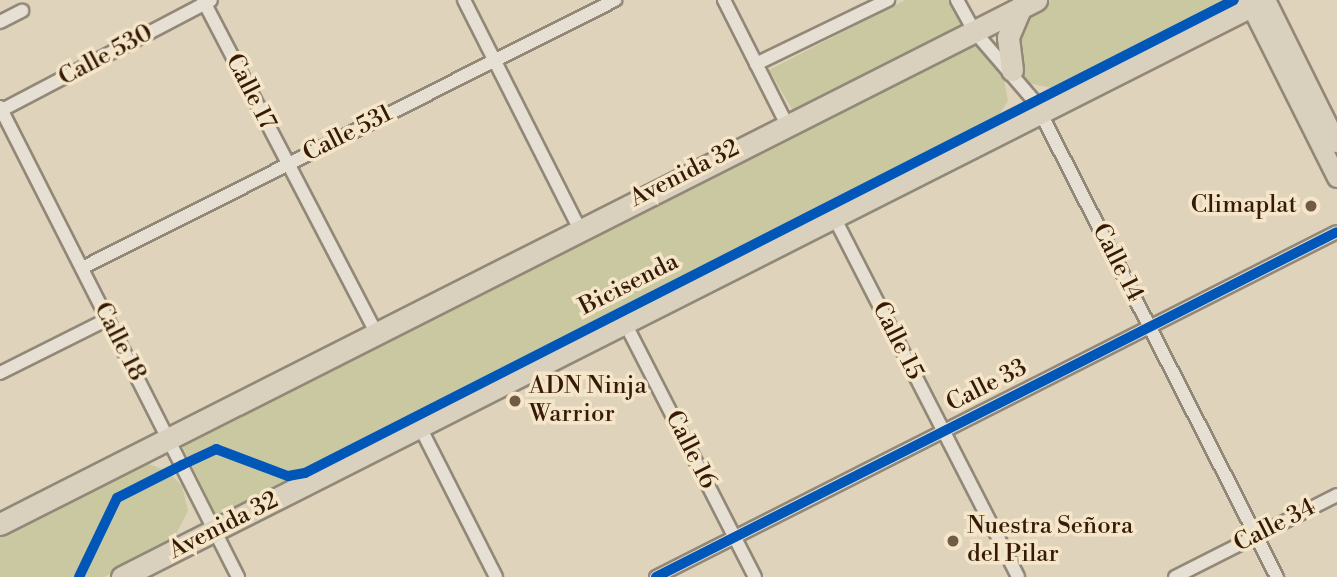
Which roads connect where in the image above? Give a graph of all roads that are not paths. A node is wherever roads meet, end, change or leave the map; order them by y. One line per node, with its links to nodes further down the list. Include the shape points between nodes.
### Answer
1 (464, 0): 12 (street)
2 (615, 0): 12 (street, Calle 531)
3 (724, 0): 13 (street)
4 (888, 0): 13 (street)
5 (957, 0): 11 (street, Calle 14)
6 (206, 1): 15 (street, Calle 530); 19 (street, Calle 17)
7 (1257, 2): 16 (highway, Avenida 32); 18 (main road); 20 (main road)
8 (1029, 4): 11 (highway, Avenida 32); 14 (highway, via 1008,37)
9 (22, 10): 10 (street)
10 (0, 22)
11 (974, 31): 14 (street, Calle 14); 17 (highway, Avenida 32)
12 (494, 60): 19 (street, Calle 531); 22 (street)
13 (757, 64): 17 (street)
14 (1012, 70): 16 (street, Calle 14)
15 (1, 109): 24 (street, Calle 18)
16 (1041, 113): 21 (highway, Avenida 32); 27 (street, Calle 14)
17 (786, 123): 22 (highway, Avenida 32)
18 (1337, 143)
19 (287, 165): 24 (street, Calle 531); 28 (street, Calle 17)
20 (1337, 178)
21 (834, 217): 26 (highway, Avenida 32); 31 (street, Calle 15)
22 (579, 228): 28 (highway, Avenida 32)
23 (1337, 232): 27 (street, Calle 33)
24 (82, 268): 25 (street, Calle 18)
25 (108, 319): 29 (street); 32 (street, Calle 18)
26 (625, 323): 30 (highway, Avenida 32); 37 (street, Calle 16)
27 (1149, 327): 31 (street, Calle 33); 36 (street, Calle 14)
28 (376, 333): 32 (highway, Avenida 32)
29 (0, 373)
30 (420, 426): 35 (highway, Avenida 32); 40 (street)
31 (943, 431): 37 (street, Calle 33); 43 (street, Calle 15)
32 (168, 439): 34 (highway, Avenida 32); 35 (street, Calle 18)
33 (1337, 495): 36 (street, Calle 34)
34 (0, 524)
35 (215, 530): 38 (highway, Avenida 32); 39 (street, Calle 18)
36 (1256, 536): 44 (street, Calle 34); 45 (street, Calle 14)
37 (735, 537): 41 (street, Calle 33); 42 (street, Calle 16)
38 (122, 577)
39 (238, 577)
40 (496, 577)
41 (656, 577)
42 (755, 577)
43 (1018, 577)
44 (1175, 577)
45 (1277, 577)

